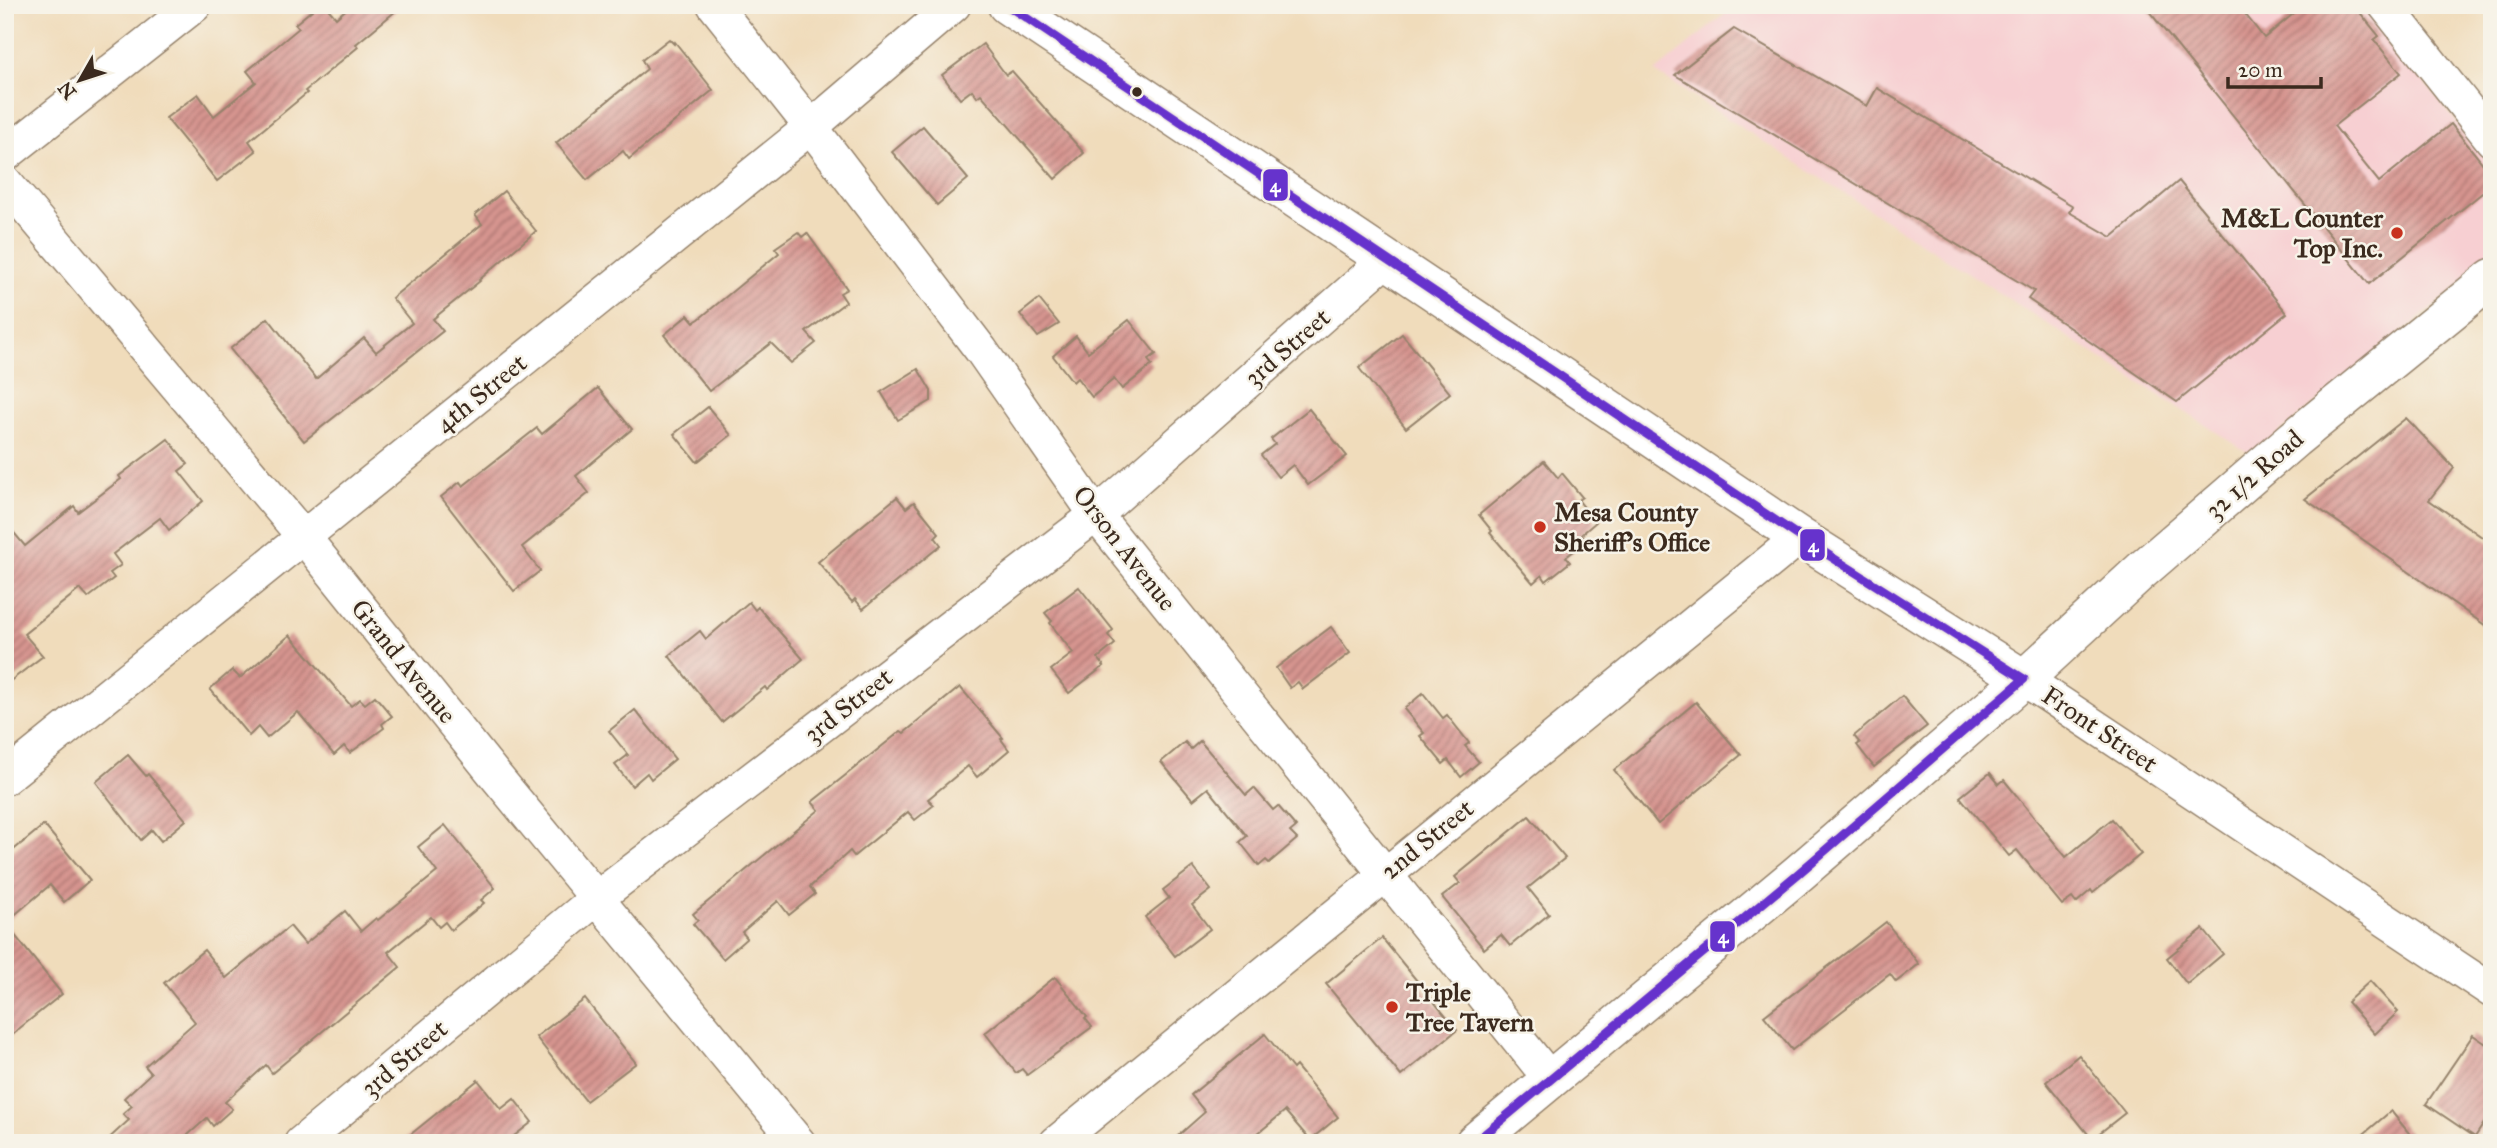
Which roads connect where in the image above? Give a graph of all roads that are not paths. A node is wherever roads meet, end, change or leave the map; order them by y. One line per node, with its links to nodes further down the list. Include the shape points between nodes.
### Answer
1 (195, 5): 8 (street)
2 (714, 5): 6 (street, Orson Avenue)
3 (954, 5): 6 (street, 4th Street)
4 (1007, 5): 10 (street, Front Street)
5 (2385, 5): 7 (street)
6 (811, 127): 12 (street, Orson Avenue, via 981,350); 13 (street, 4th Street)
7 (2492, 140)
8 (5, 155)
9 (5, 182): 13 (street, Grand Avenue)
10 (1387, 259): 12 (street, 3rd Street); 14 (street, Front Street)
11 (2492, 278): 15 (street, 32 1/2 Road, via 2294,439)
12 (1096, 514): 17 (street, Orson Avenue); 18 (street, 3rd Street)
13 (303, 536): 16 (street, 4th Street); 18 (street, Grand Avenue)
14 (1800, 537): 15 (street, Front Street); 17 (street, 2nd Street)
15 (2024, 679): 19 (street, Front Street); 20 (street, 32 1/2 Road)
16 (5, 778)
17 (1385, 873): 20 (street, Orson Avenue); 23 (street, 2nd Street)
18 (597, 898): 21 (street, 3rd Street); 22 (street, Grand Avenue)
19 (2492, 990)
20 (1550, 1079): 24 (street, 32 1/2 Road)
21 (301, 1143)
22 (799, 1143)
23 (1056, 1143)
24 (1474, 1143)

